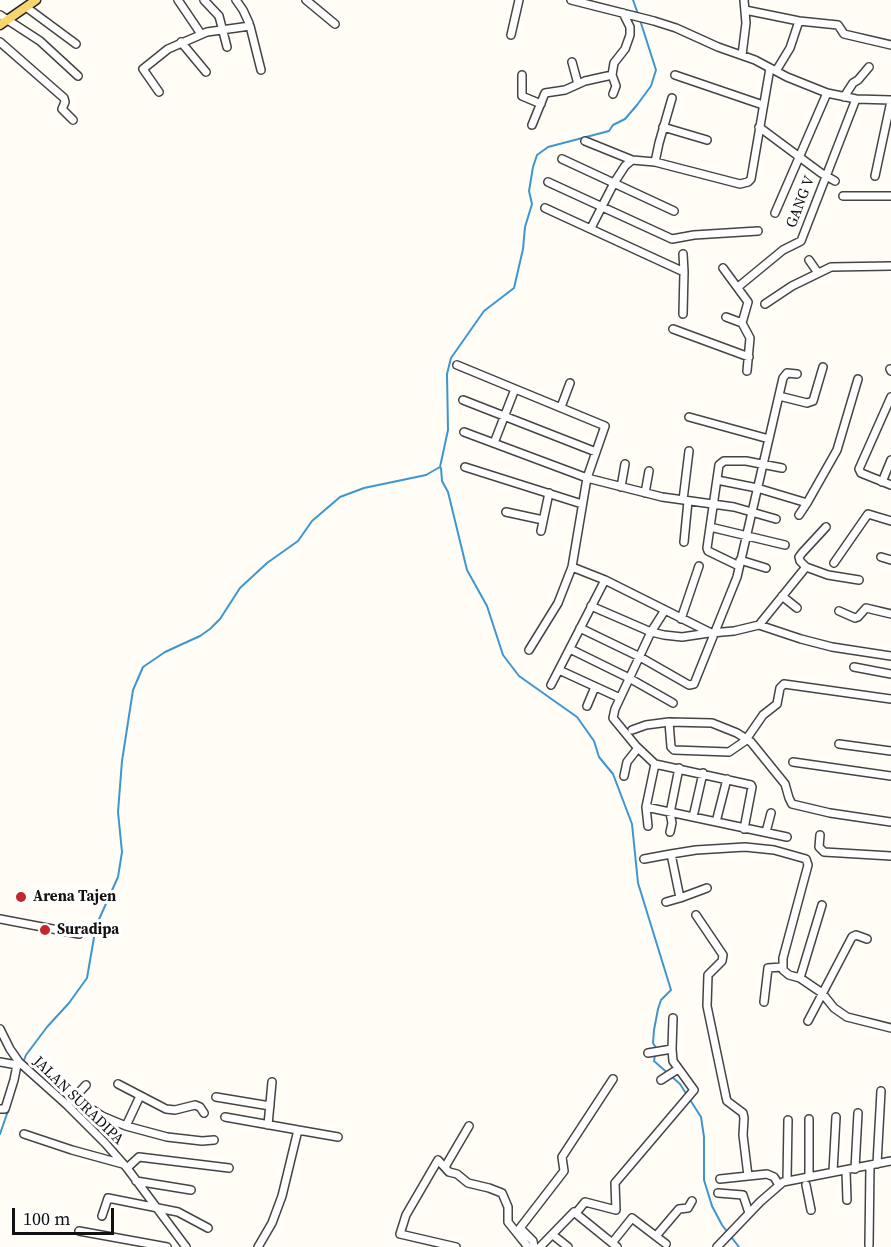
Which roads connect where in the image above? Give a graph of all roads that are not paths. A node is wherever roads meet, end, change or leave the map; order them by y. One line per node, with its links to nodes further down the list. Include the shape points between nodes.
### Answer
1 (178, 0): 17 (street)
2 (204, 0): 16 (street, via 219,16)
3 (236, 0): 13 (street)
4 (306, 0): 14 (street)
5 (519, 0): 18 (street)
6 (571, 0): 10 (street)
7 (744, 0): 9 (street)
8 (30, 3): 11 (main road); 21 (street)
9 (745, 10): 12 (street); 24 (street)
10 (625, 13): 24 (street); 31 (street, via 630,35 614,63)
11 (4, 17): 15 (main road); 33 (street, via 40,41)
12 (799, 21): 22 (street, via 838,25 844,34); 27 (street, via 790,48)
13 (249, 23)
14 (335, 24)
15 (0, 25)
16 (223, 28): 17 (street); 23 (street); 28 (street, via 250,26)
17 (201, 34): 20 (street)
18 (511, 35)
19 (0, 42): 44 (street, via 64,98 62,110)
20 (181, 42): 29 (street); 35 (street, via 143,69)
21 (76, 44)
22 (891, 45)
23 (227, 47)
24 (742, 54): 27 (street)
25 (572, 62): 34 (street)
26 (869, 67): 38 (street)
27 (773, 69): 37 (street); 43 (street)
28 (261, 70)
29 (206, 72)
30 (522, 75): 42 (street, via 522,96)
31 (612, 75): 34 (street); 36 (street, via 616,86)
32 (675, 75): 43 (street)
33 (78, 76)
34 (578, 84): 42 (street, via 545,93)
35 (159, 92)
36 (613, 93)
37 (827, 93): 38 (street); 50 (street)
38 (844, 97): 40 (street)
39 (672, 98): 46 (street)
40 (856, 99): 41 (street); 54 (street, GANG V)
41 (891, 100): 55 (street)
42 (541, 104): 45 (street)
43 (763, 105): 47 (street)
44 (73, 120)
45 (532, 125)
46 (663, 127): 48 (street); 53 (street)
47 (759, 127): 50 (street); 53 (street, via 751,179 744,184)
48 (707, 140)
49 (585, 141): 52 (street)
50 (799, 156): 54 (street); 64 (street)
51 (562, 159): 58 (street)
52 (632, 160): 53 (street); 58 (street)
53 (655, 162)
54 (826, 176): 56 (street); 73 (street, GANG V, via 799,243 783,250)
55 (875, 176)
56 (835, 181)
57 (548, 182): 61 (street)
58 (614, 183): 61 (street); 63 (street)
59 (843, 196): 60 (street)
60 (891, 196)
61 (602, 206): 65 (street); 66 (street, via 672,239)
62 (545, 208): 65 (street)
63 (674, 211)
64 (775, 213)
65 (591, 228): 71 (street)
66 (758, 231)
67 (684, 254): 71 (street)
68 (809, 260): 72 (street)
69 (891, 266): 72 (street, via 837,266)
70 (723, 268): 73 (street)
71 (684, 272): 75 (street)
72 (818, 273): 74 (street)
73 (738, 287): 77 (street, via 748,302)
74 (765, 304)
75 (683, 314)
76 (726, 317): 77 (street)
77 (742, 323): 79 (street, via 750,338)
78 (673, 329): 79 (street)
79 (749, 357): 82 (street)
80 (457, 365): 86 (street)
81 (824, 367): 87 (street, via 813,401)
82 (747, 371)
83 (797, 374): 87 (street, via 785,374)
84 (858, 379): 113 (street, via 837,450)
85 (570, 383): 90 (street)
86 (515, 389): 90 (street); 91 (street)
87 (779, 396): 94 (street)
88 (463, 400): 91 (street)
89 (890, 401): 106 (street, via 859,469)
90 (561, 407): 97 (street, via 605,426)
91 (505, 417): 95 (street); 97 (street)
92 (689, 417): 94 (street)
93 (464, 432): 95 (street)
94 (769, 439): 100 (street)
95 (494, 443): 104 (street)
96 (689, 451): 112 (street)
97 (596, 452): 104 (street)
98 (891, 460): 106 (street)
99 (625, 464): 108 (street)
100 (763, 464): 102 (street); 105 (street, via 724,461 719,465); 109 (street)
101 (465, 467): 110 (street)
102 (782, 468)
103 (649, 471): 111 (street)
104 (587, 478): 108 (street); 114 (street)
105 (717, 480): 109 (street); 115 (street)
106 (882, 482): 107 (street)
107 (891, 486)
108 (621, 487): 111 (street)
109 (757, 488): 113 (street); 116 (street)
110 (549, 493): 114 (street); 120 (street)
111 (645, 493): 112 (street)
112 (686, 501): 115 (street); 126 (street)
113 (807, 503): 118 (street)
114 (582, 504): 133 (street)
115 (714, 504): 116 (street); 122 (street)
116 (752, 511): 119 (street); 125 (street)
117 (506, 512): 120 (street)
118 (799, 515)
119 (776, 519)
120 (543, 520): 124 (street)
121 (891, 521): 131 (street, via 868,514)
122 (710, 527): 125 (street); 130 (street, via 708,551)
123 (826, 527): 134 (street, via 799,557)
124 (542, 531)
125 (746, 535): 127 (street); 130 (street)
126 (684, 542)
127 (784, 545)
128 (881, 557): 129 (street)
129 (891, 560)
130 (740, 563): 135 (street); 148 (street)
131 (834, 564)
132 (699, 566): 144 (street)
133 (572, 567): 136 (street); 150 (street, via 558,603)
134 (806, 567): 137 (street); 138 (street)
135 (766, 568)
136 (605, 580): 139 (street); 141 (street)
137 (859, 580)
138 (782, 596): 140 (street); 145 (street)
139 (591, 606): 146 (street); 147 (street)
140 (797, 608)
141 (665, 610): 144 (street); 147 (street)
142 (839, 611): 143 (street, via 855,618 866,608)
143 (891, 614)
144 (681, 619): 148 (street)
145 (759, 625): 148 (street); 151 (street, via 832,647)
146 (580, 628): 149 (street); 152 (street)
147 (651, 632): 148 (street, via 682,637); 152 (street)
148 (712, 633): 152 (street, via 693,685)
149 (570, 649): 154 (street); 156 (street)
150 (530, 651)
151 (891, 656)
152 (640, 657): 156 (street)
153 (854, 667): 155 (street)
154 (559, 670): 157 (street); 158 (street)
155 (891, 674)
156 (629, 678): 159 (street); 161 (street)
157 (551, 685)
158 (595, 687): 159 (street); 162 (street)
159 (620, 698): 167 (street, via 613,718)
160 (891, 699): 165 (street, via 784,684 777,704 763,715)
161 (673, 703)
162 (587, 706)
163 (669, 722): 164 (street); 165 (street, via 712,723); 165 (street, via 670,747 674,750 729,752)
164 (632, 730)
165 (747, 739): 181 (street, via 785,784 792,804)
166 (838, 744): 168 (street)
167 (638, 748): 170 (street); 173 (street, via 627,762)
168 (891, 751)
169 (794, 762): 174 (street)
170 (655, 764): 171 (street); 176 (street)
171 (679, 768): 172 (street); 177 (street)
172 (704, 773): 175 (street); 179 (street)
173 (624, 776)
174 (891, 777)
175 (727, 779): 180 (street); 183 (street, via 751,784)
176 (646, 807): 177 (street); 182 (street)
177 (670, 813): 179 (street); 184 (street)
178 (771, 813): 185 (street)
179 (693, 817): 180 (street)
180 (716, 822): 183 (street)
181 (891, 822)
182 (648, 826)
183 (744, 829): 185 (street)
184 (670, 832)
185 (766, 832): 187 (street)
186 (820, 835): 189 (street, via 821,852)
187 (787, 837)
188 (671, 854): 190 (street); 192 (street); 199 (street, via 745,848 774,850 807,860)
189 (891, 856)
190 (644, 859)
191 (707, 888): 192 (street)
192 (680, 898): 193 (street)
193 (666, 903)
194 (822, 905): 200 (street)
195 (696, 915): 246 (street, via 723,955 708,975 707,1006 726,1097 744,1118)
196 (0, 919): 197 (street)
197 (79, 934)
198 (867, 939): 201 (street, via 852,937)
199 (782, 968): 200 (street); 202 (street, via 768,968)
200 (800, 978): 201 (street)
201 (822, 993): 204 (street); 205 (street, via 847,1017)
202 (764, 1002)
203 (673, 1018): 208 (street)
204 (808, 1022)
205 (891, 1028)
206 (0, 1029): 207 (street, JALAN SURADIPA)
207 (2, 1040): 211 (street, JALAN SURADIPA)
208 (672, 1049): 209 (street); 212 (street)
209 (648, 1053)
210 (0, 1062): 211 (street)
211 (17, 1063): 222 (street, JALAN SURADIPA); 224 (street, via 6,1109)
212 (678, 1069): 214 (street); 259 (street, via 694,1090 615,1183 616,1210 585,1202)
213 (613, 1079): 274 (street, via 562,1157 564,1172 520,1228)
214 (661, 1080)
215 (272, 1082): 223 (street)
216 (118, 1084): 219 (street)
217 (86, 1085): 221 (street)
218 (882, 1091): 239 (street)
219 (140, 1096): 225 (street, via 166,1109 195,1105); 232 (street)
220 (216, 1097): 223 (street)
221 (74, 1098): 222 (street); 232 (street)
222 (67, 1105): 240 (street, JALAN SURADIPA)
223 (270, 1106): 231 (street)
224 (0, 1108)
225 (204, 1113)
226 (858, 1113): 241 (street)
227 (225, 1117): 231 (street)
228 (836, 1117): 245 (street)
229 (809, 1119): 247 (street)
230 (788, 1120): 249 (street)
231 (268, 1125): 234 (street)
232 (126, 1126): 237 (street, via 167,1137)
233 (469, 1126): 242 (street)
234 (298, 1130): 236 (street); 271 (street, via 282,1196)
235 (24, 1134): 240 (street)
236 (338, 1137)
237 (214, 1140)
238 (891, 1161): 239 (street)
239 (873, 1165): 241 (street); 268 (street)
240 (125, 1166): 243 (street, via 139,1157); 250 (street, JALAN SURADIPA)
241 (855, 1166): 244 (street)
242 (445, 1167): 272 (street, via 438,1160 433,1167 403,1220 400,1234); 273 (street, via 468,1183 502,1193 508,1207 508,1222)
243 (229, 1168)
244 (846, 1170): 245 (street); 255 (street)
245 (832, 1172): 247 (street)
246 (748, 1176): 248 (street); 251 (street, via 767,1174)
247 (809, 1176): 249 (street)
248 (720, 1179)
249 (788, 1180): 251 (street)
250 (136, 1181): 253 (street); 257 (street, JALAN SURADIPA)
251 (779, 1185): 260 (street)
252 (806, 1185): 258 (street)
253 (191, 1190)
254 (718, 1193): 260 (street, via 742,1195)
255 (847, 1200)
256 (692, 1201): 265 (street, via 688,1208 679,1209)
257 (156, 1209): 261 (street, via 108,1198); 262 (street, via 184,1214); 270 (street, JALAN SURADIPA)
258 (811, 1210)
259 (576, 1213): 264 (street); 267 (street)
260 (749, 1213): 277 (street)
261 (102, 1216)
262 (208, 1228)
263 (79, 1231): 269 (street)
264 (553, 1235): 275 (street); 276 (street)
265 (656, 1236): 266 (street); 267 (street, via 632,1218)
266 (666, 1244)
267 (615, 1245)
268 (869, 1245)
269 (167, 1247)
270 (186, 1247)
271 (258, 1247)
272 (456, 1247)
273 (528, 1247)
274 (534, 1247)
275 (540, 1247)
276 (568, 1247)
277 (717, 1247)

